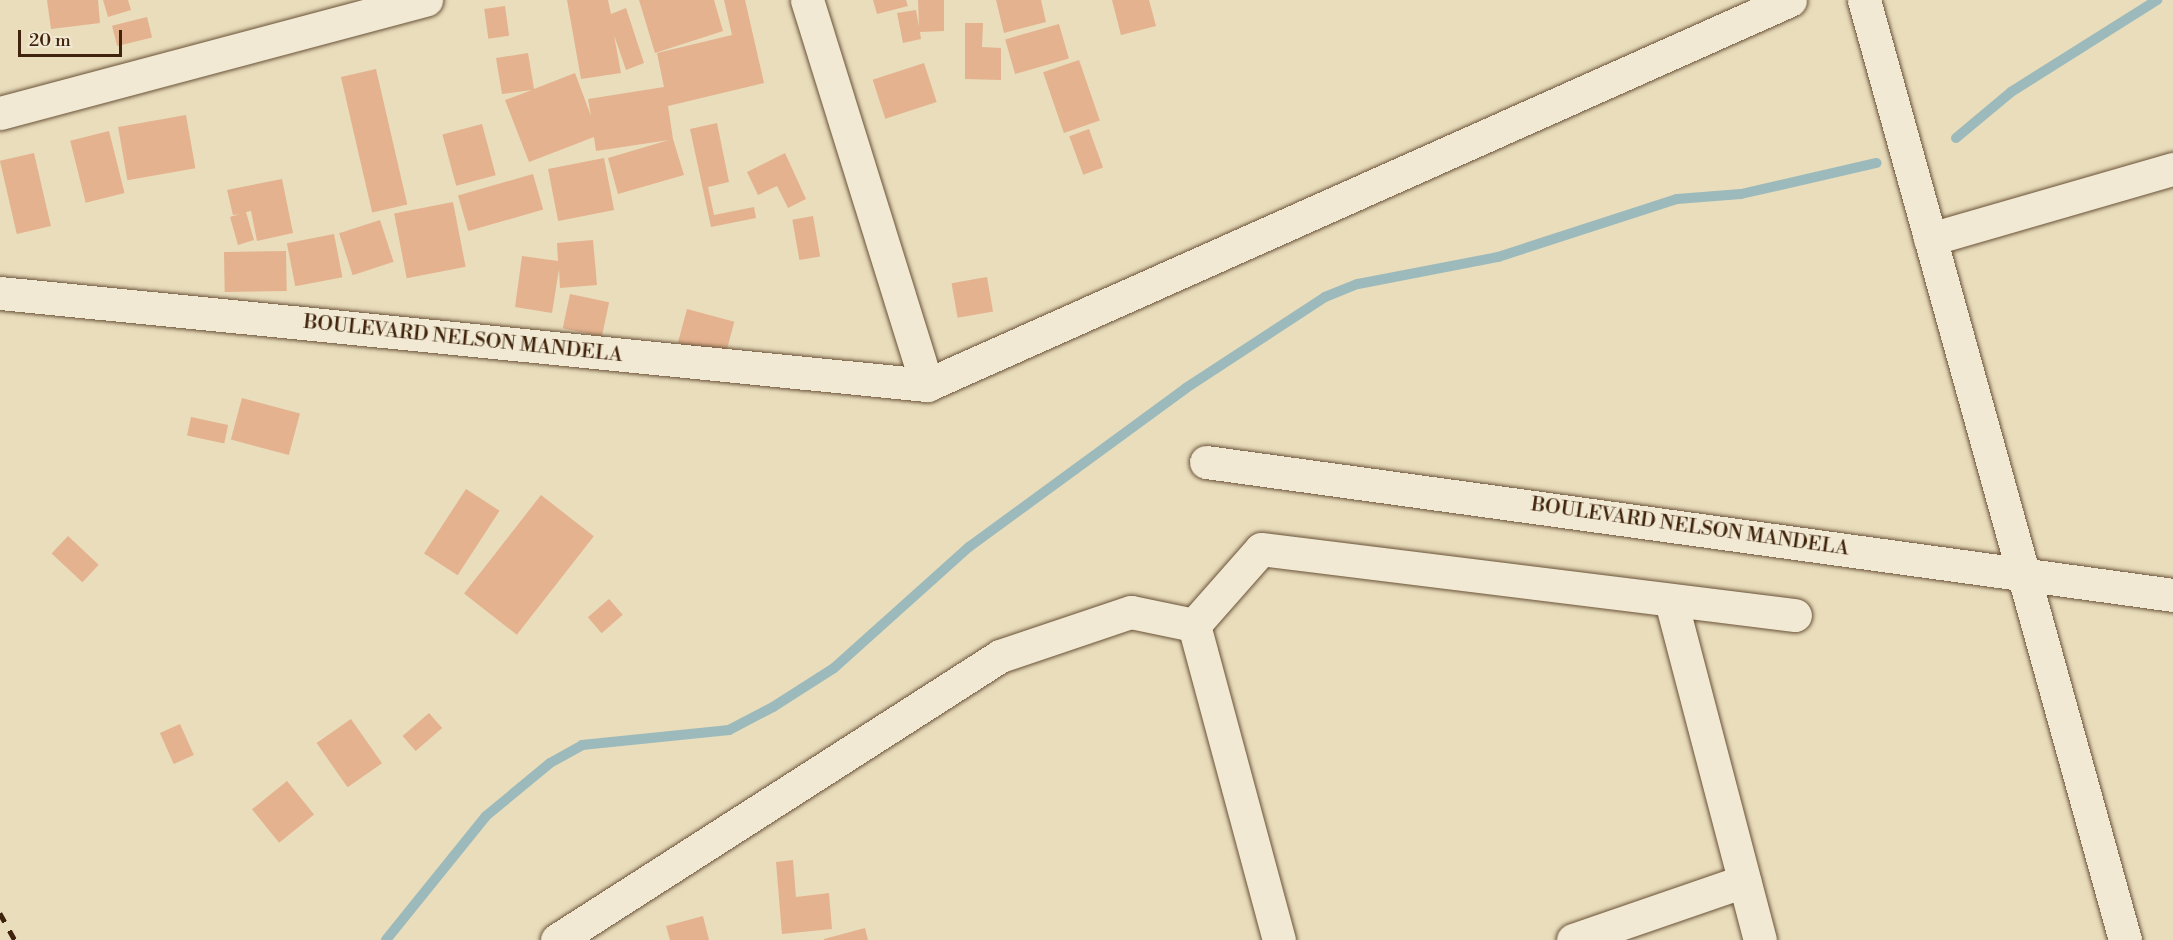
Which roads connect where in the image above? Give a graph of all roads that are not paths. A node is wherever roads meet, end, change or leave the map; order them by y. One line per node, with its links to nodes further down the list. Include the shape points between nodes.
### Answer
1 (426, 0): 5 (street)
2 (807, 0): 9 (street)
3 (1790, 0): 9 (street)
4 (1864, 0): 7 (street)
5 (0, 113)
6 (2173, 170): 7 (street)
7 (1930, 239): 11 (street)
8 (0, 293): 9 (street, BOULEVARD NELSON MANDELA)
9 (927, 386)
10 (1206, 462): 11 (street, BOULEVARD NELSON MANDELA)
11 (2023, 572): 12 (street, BOULEVARD NELSON MANDELA); 21 (street)
12 (2173, 595)
13 (1671, 602): 14 (street); 15 (street, via 1261,549); 16 (street)
14 (1795, 615)
15 (1194, 625): 17 (street, via 1131,612 1000,656); 18 (street)
16 (1744, 881): 19 (street); 20 (street)
17 (557, 940)
18 (1279, 940)
19 (1573, 940)
20 (1760, 940)
21 (2125, 940)

